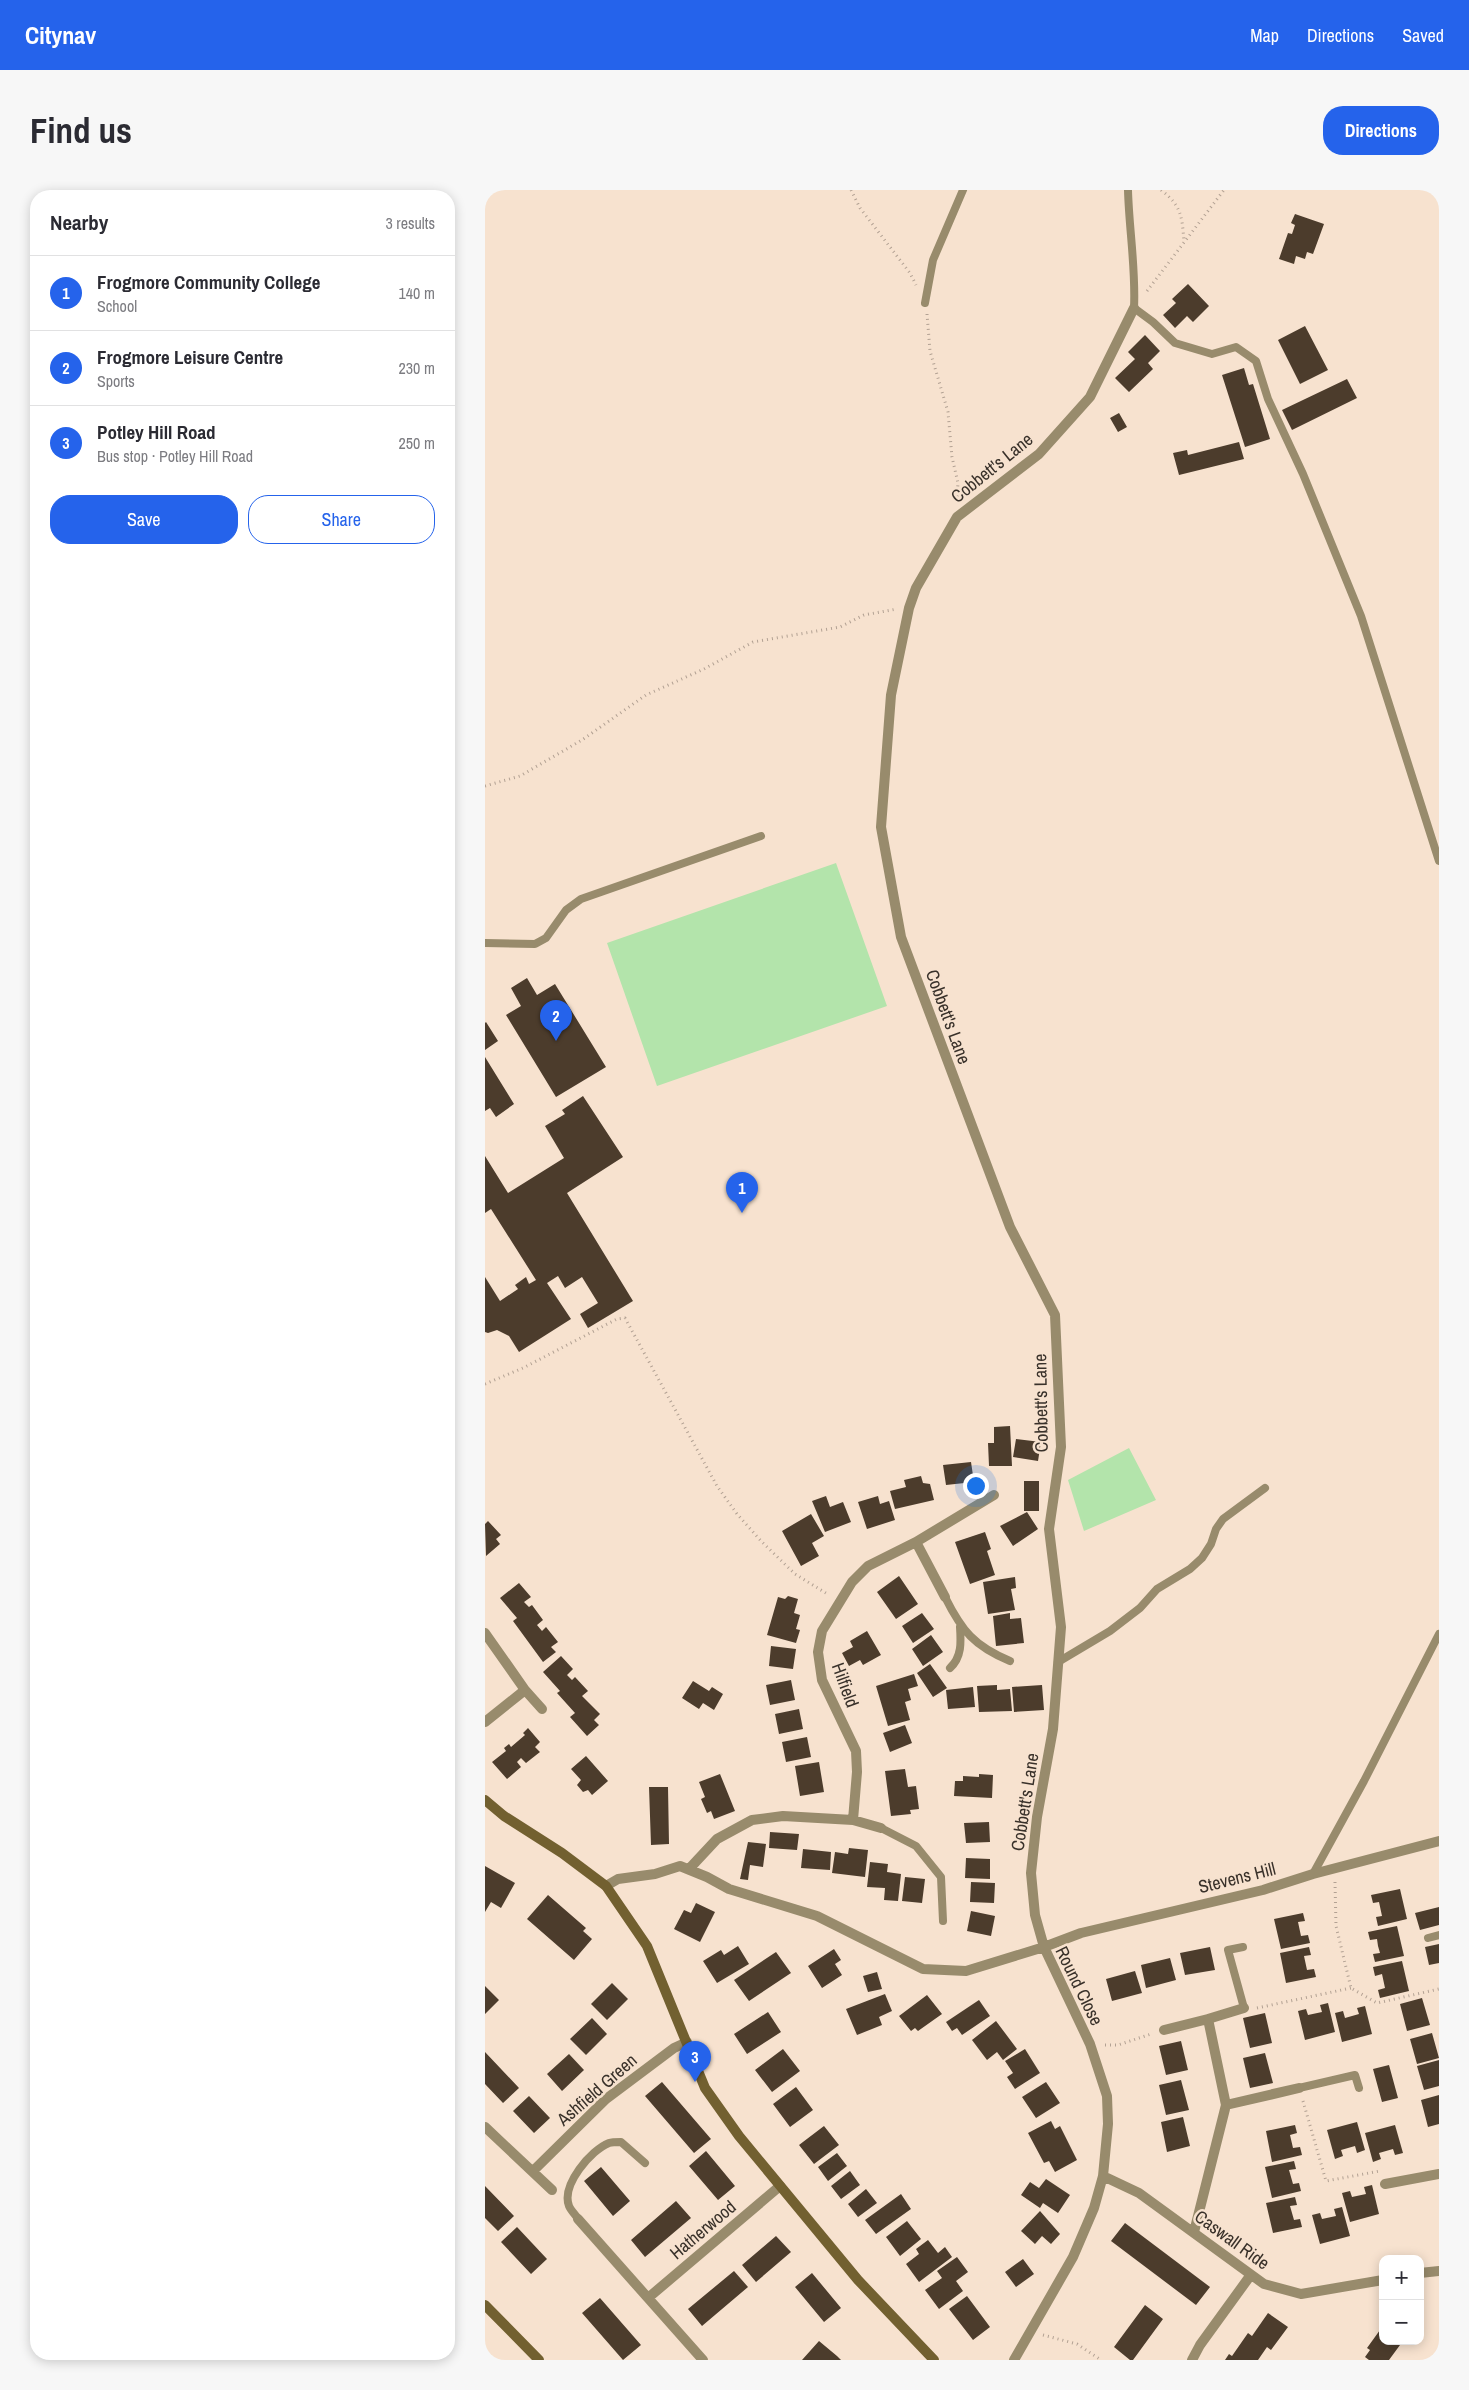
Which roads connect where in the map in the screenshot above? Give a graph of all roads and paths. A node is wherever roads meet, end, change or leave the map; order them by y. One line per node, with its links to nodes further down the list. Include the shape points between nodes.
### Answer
1 (851, 190): 7 (path, via 860,208 911,273)
2 (963, 190): 7 (lane, via 933,260)
3 (1128, 190): 8 (lane)
4 (1161, 190): 6 (path, via 1179,208)
5 (1224, 190): 6 (path)
6 (1184, 242): 8 (path)
7 (925, 303): 9 (path, via 930,351 948,412 958,483)
8 (1135, 308): 9 (street, Cobbett's Lane, via 1090,397 1039,454); 13 (lane, via 1175,343 1212,354 1236,347 1256,360 1268,399 1303,474 1361,616)
9 (957, 517): 10 (street, Cobbett's Lane, via 916,588)
10 (909, 608): 11 (path, via 864,615 840,627 753,642 646,695 582,740 520,776); 25 (street, Cobbett's Lane, via 891,694 881,827 901,937 1011,1227 1055,1315 1061,1447 1049,1529 1061,1627)
11 (485, 786)
12 (761, 836): 14 (lane, via 581,899 566,910 546,938 535,944)
13 (1439, 861)
14 (485, 943)
15 (485, 1384): 20 (path, via 617,1319 625,1318 717,1486 737,1514 795,1574)
16 (1265, 1488): 25 (lane, via 1223,1519 1202,1558 1190,1569 1157,1590 1110,1631)
17 (994, 1495): 18 (street, Hilfield)
18 (916, 1542): 19 (street); 20 (street, Hilfield, via 868,1566)
19 (945, 1596): 21 (lane)
20 (839, 1601): 31 (street, Hilfield, via 822,1631 818,1652 822,1680 856,1751)
21 (960, 1627): 24 (lane, via 988,1652); 26 (lane, via 961,1648)
22 (485, 1633): 27 (street)
23 (1439, 1634): 36 (lane)
24 (1010, 1661)
25 (1058, 1662): 42 (street, Cobbett's Lane, via 1051,1749 1031,1873 1035,1915)
26 (950, 1668)
27 (525, 1690): 28 (street); 29 (street)
28 (541, 1709)
29 (485, 1722)
30 (485, 1800): 37 (street)
31 (853, 1820): 32 (street); 34 (street, via 783,1816 752,1820 717,1839)
32 (881, 1828): 38 (lane, via 916,1846 941,1877)
33 (1439, 1841): 35 (street, Stevens Hill)
34 (689, 1869): 37 (street, via 681,1866 655,1874 618,1879); 42 (street, Round Close, via 729,1889 817,1916 923,1969 966,1971)
35 (1335, 1869): 36 (street, Stevens Hill); 43 (path, via 1336,1926)
36 (1313, 1874): 42 (street, Stevens Hill, via 1263,1890 1081,1933)
37 (605, 1886): 48 (street, via 647,1946)
38 (943, 1921)
39 (1439, 1935): 40 (lane)
40 (1428, 1938)
41 (1243, 1947): 45 (lane, via 1227,1950)
42 (1043, 1948): 49 (street, Round Close)
43 (1351, 1988): 44 (path, via 1377,2003); 45 (path, via 1264,2007)
44 (1439, 1989)
45 (1244, 2008): 46 (street)
46 (1208, 2018): 47 (street); 52 (street)
47 (1164, 2030): 49 (path, via 1118,2046)
48 (687, 2042): 55 (street, Ashfield Green, via 674,2048 607,2099); 59 (street, via 705,2088)
49 (1090, 2044): 57 (street, Round Close, via 1107,2096 1109,2124)
50 (1299, 2088): 51 (lane, via 1355,2075); 52 (street); 58 (path, via 1326,2182 1380,2171)
51 (1359, 2088)
52 (1225, 2105): 62 (street)
53 (485, 2127): 55 (street)
54 (645, 2163): 61 (lane, via 621,2142 609,2143 594,2155 578,2170 570,2187 569,2205)
55 (533, 2171): 60 (street)
56 (1439, 2174): 58 (street)
57 (1103, 2176): 62 (street, Caswall Ride, via 1139,2194); 69 (street, Round Close, via 1073,2257)
58 (1385, 2184)
59 (780, 2186): 67 (street, Hatherwood); 72 (street, via 858,2280)
60 (552, 2190)
61 (578, 2219): 67 (street)
62 (1194, 2232): 65 (street, Caswall Ride)
63 (1439, 2271): 64 (street)
64 (1424, 2273)
65 (1250, 2276): 66 (street, Caswall Ride, via 1264,2284 1301,2294); 75 (street)
66 (1379, 2281)
67 (648, 2298): 71 (street)
68 (485, 2305): 70 (street)
69 (1031, 2332): 73 (street, Round Close); 74 (path, via 1077,2344)
70 (539, 2360)
71 (703, 2360)
72 (934, 2360)
73 (1014, 2360)
74 (1101, 2360)
75 (1191, 2360)

